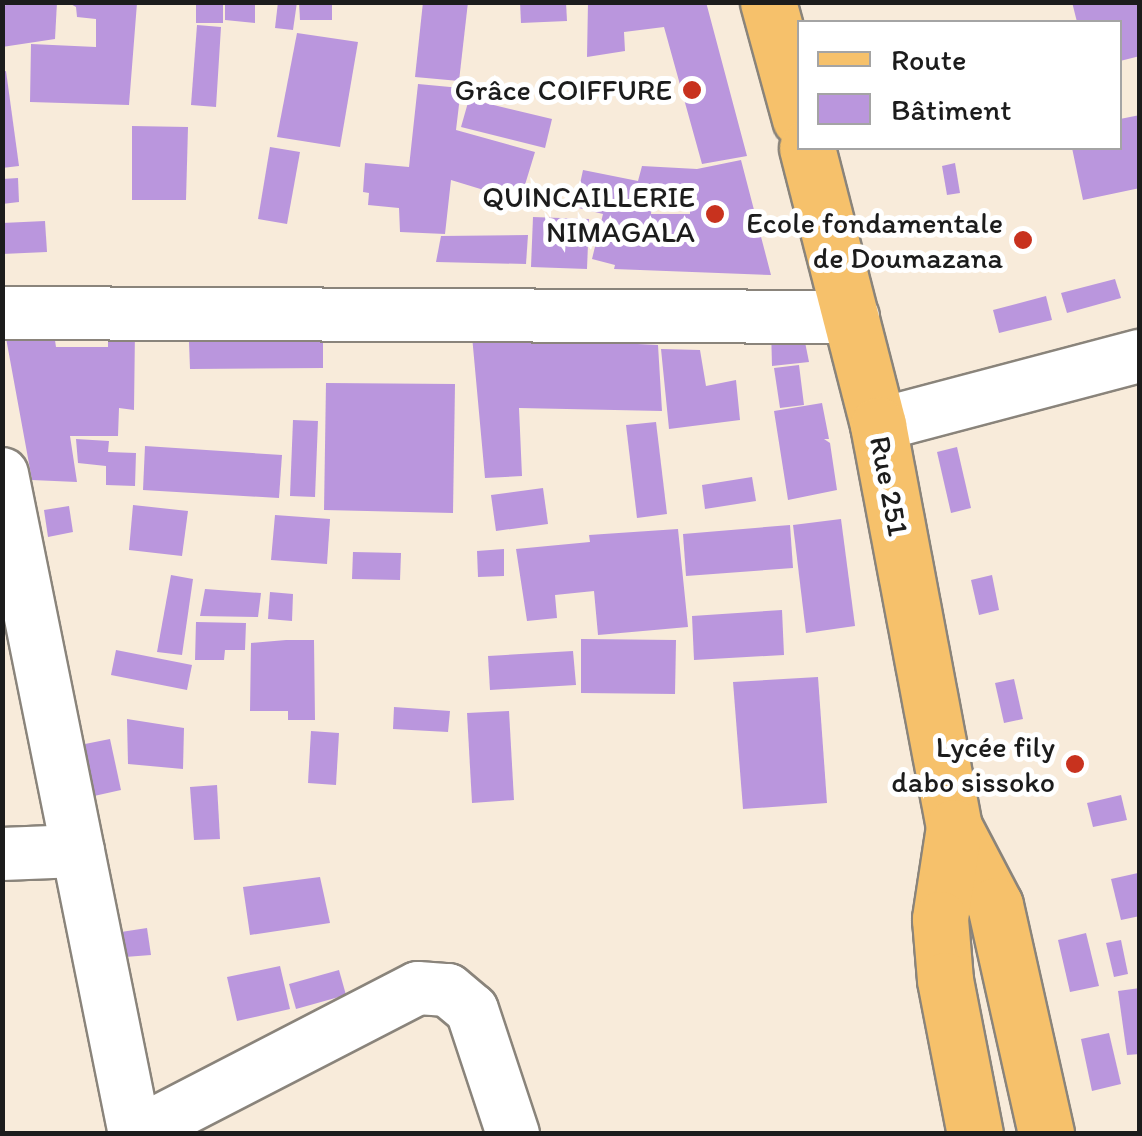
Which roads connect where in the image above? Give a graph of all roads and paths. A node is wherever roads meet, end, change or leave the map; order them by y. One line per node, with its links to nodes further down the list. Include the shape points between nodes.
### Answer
1 (768, 2): 2 (main road)
2 (797, 108)
3 (808, 150): 5 (main road, Rue 251)
4 (2, 313): 5 (street)
5 (853, 317): 7 (main road, Rue 251)
6 (1140, 356): 7 (street)
7 (878, 426): 9 (main road, Rue 251)
8 (2, 474): 10 (street)
9 (954, 828): 13 (main road, Rue 251, via 940,919); 14 (main road, Rue 251, via 995,905)
10 (78, 852): 11 (street); 12 (street, via 136,1134 418,988 448,990 472,1010)
11 (2, 854)
12 (513, 1134)
13 (975, 1134)
14 (1046, 1134)

